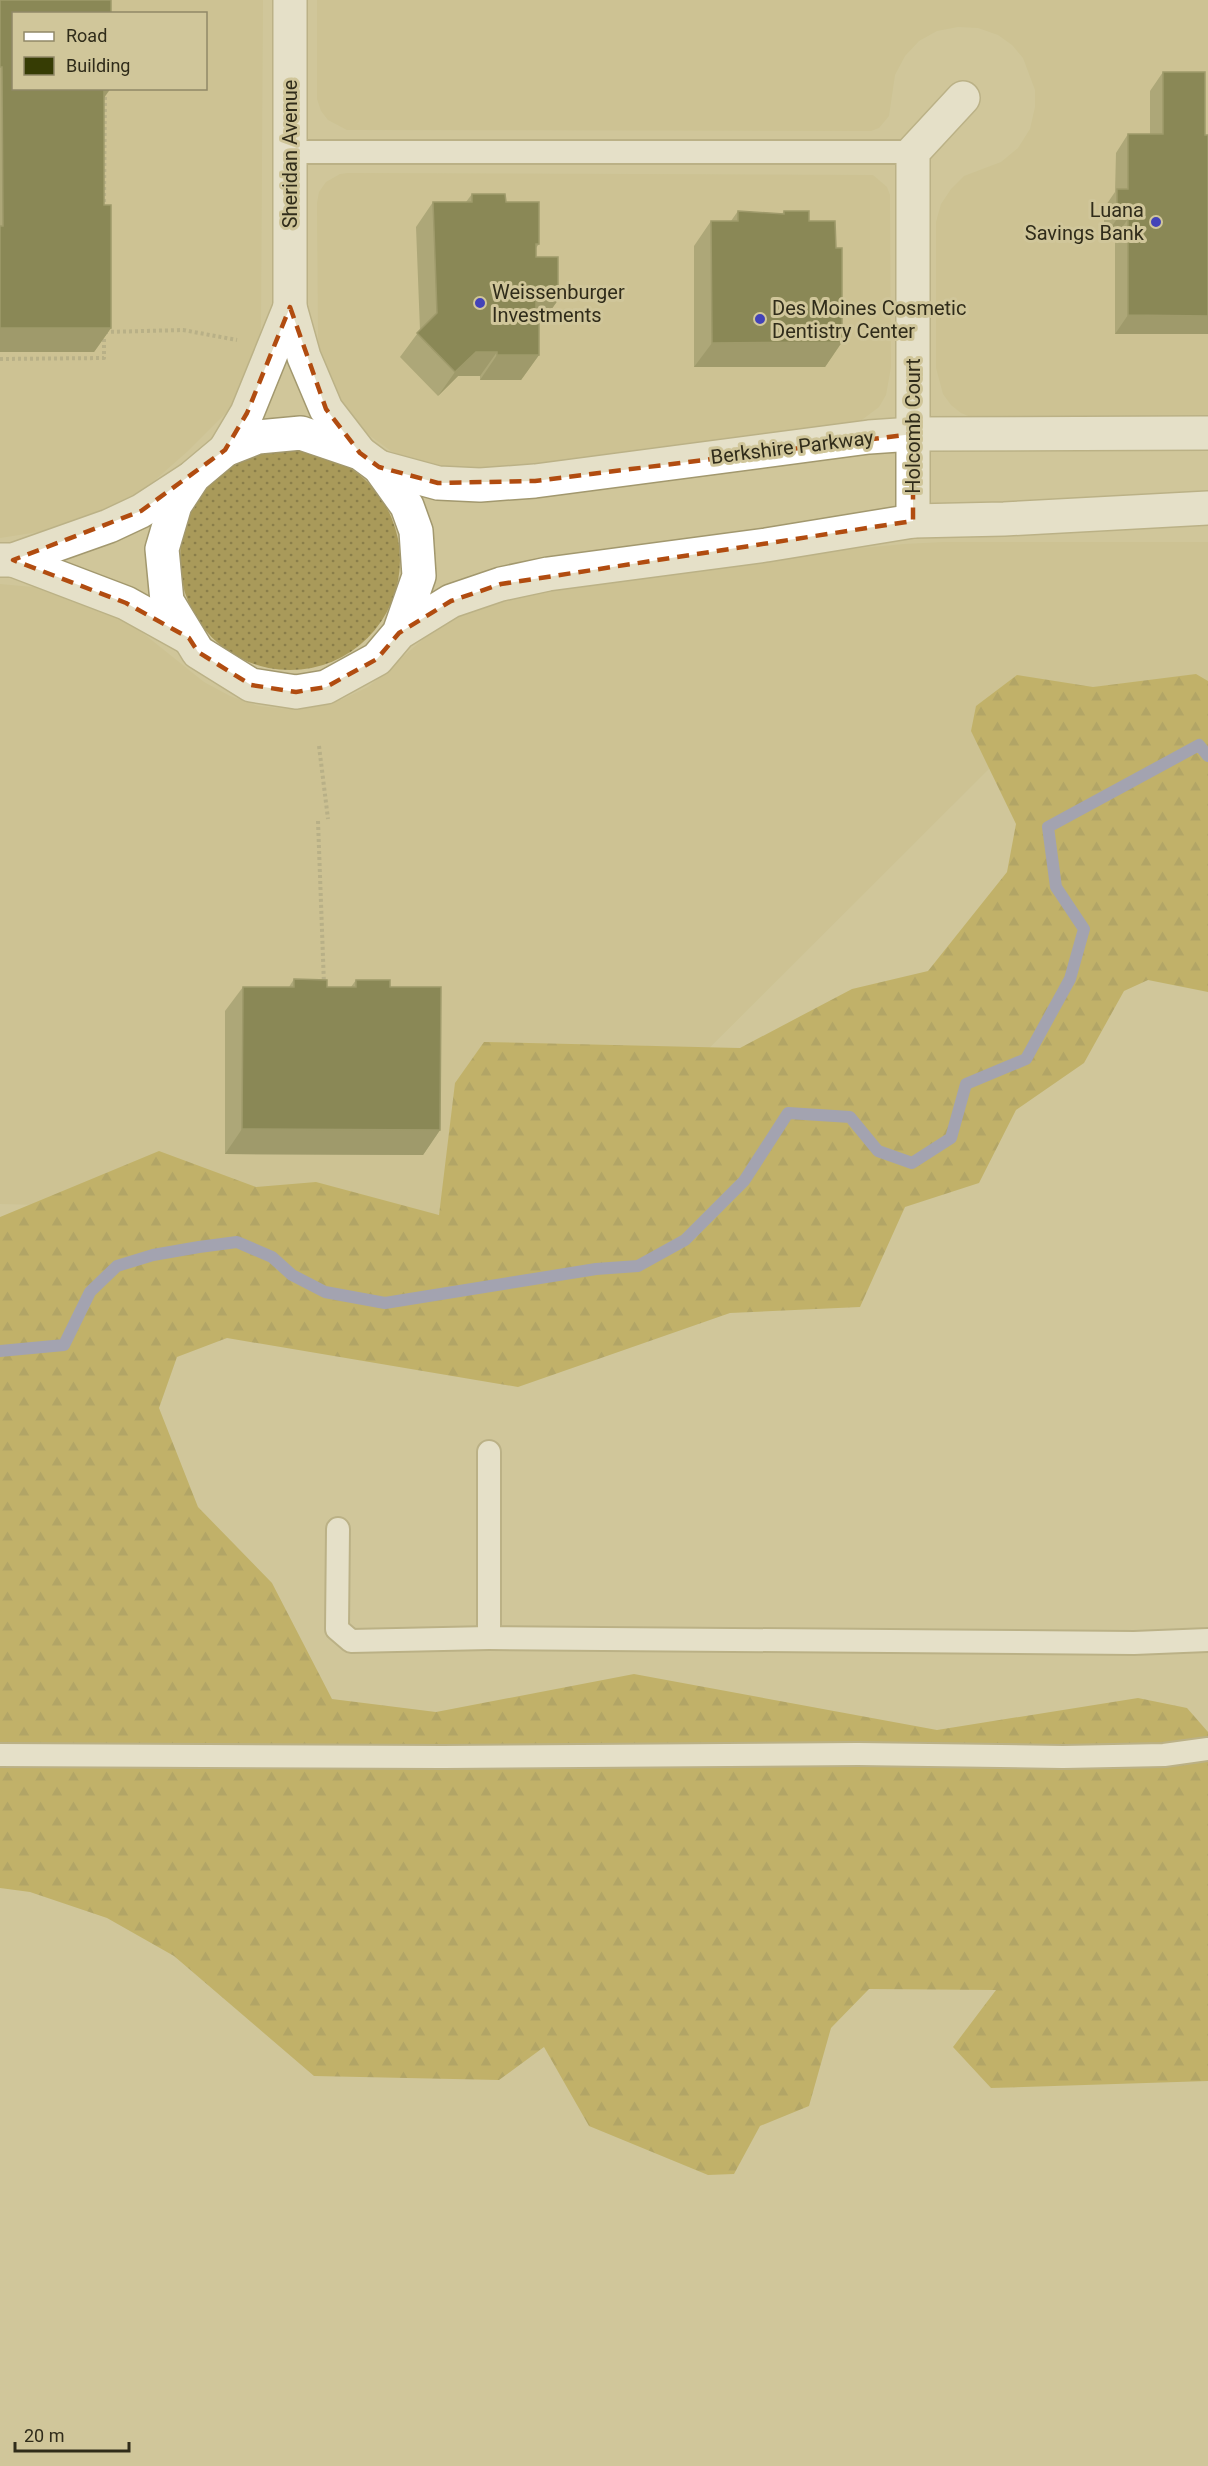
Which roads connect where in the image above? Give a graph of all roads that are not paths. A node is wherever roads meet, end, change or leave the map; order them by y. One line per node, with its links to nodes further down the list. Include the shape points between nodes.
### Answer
1 (290, 0): 3 (street, Sheridan Avenue)
2 (963, 98): 4 (street)
3 (290, 152): 4 (lane); 5 (street, Sheridan Avenue)
4 (914, 152): 7 (street, Holcomb Court)
5 (290, 307): 8 (street, Sheridan Avenue, via 247,413); 9 (street, Sheridan Avenue, via 304,357 326,409)
6 (1208, 433): 7 (street, Berkshire Parkway)
7 (913, 434): 9 (street, Berkshire Parkway, via 480,485 438,483); 12 (street, Holcomb Court)
8 (225, 450): 9 (street, Berkshire Parkway, via 258,437 301,433); 10 (street)
9 (369, 460): 14 (street, Sheridan Avenue, via 407,506 416,531 419,576)
10 (194, 476): 13 (street, via 141,511 109,526); 15 (street, via 175,505 162,549 167,601)
11 (1208, 508): 12 (street)
12 (913, 521): 14 (street, via 501,584 451,601)
13 (6, 560): 15 (street, via 126,603)
14 (399, 633): 15 (street, via 377,659 326,687 296,692 251,685 198,652)
15 (189, 638)
16 (489, 1452): 18 (lane)
17 (338, 1529): 18 (lane, via 337,1629 351,1641)
18 (489, 1638): 19 (lane, via 1122,1643)
19 (1208, 1640)
20 (1208, 1749): 21 (lane, via 1164,1755 1063,1757)
21 (0, 1755)

